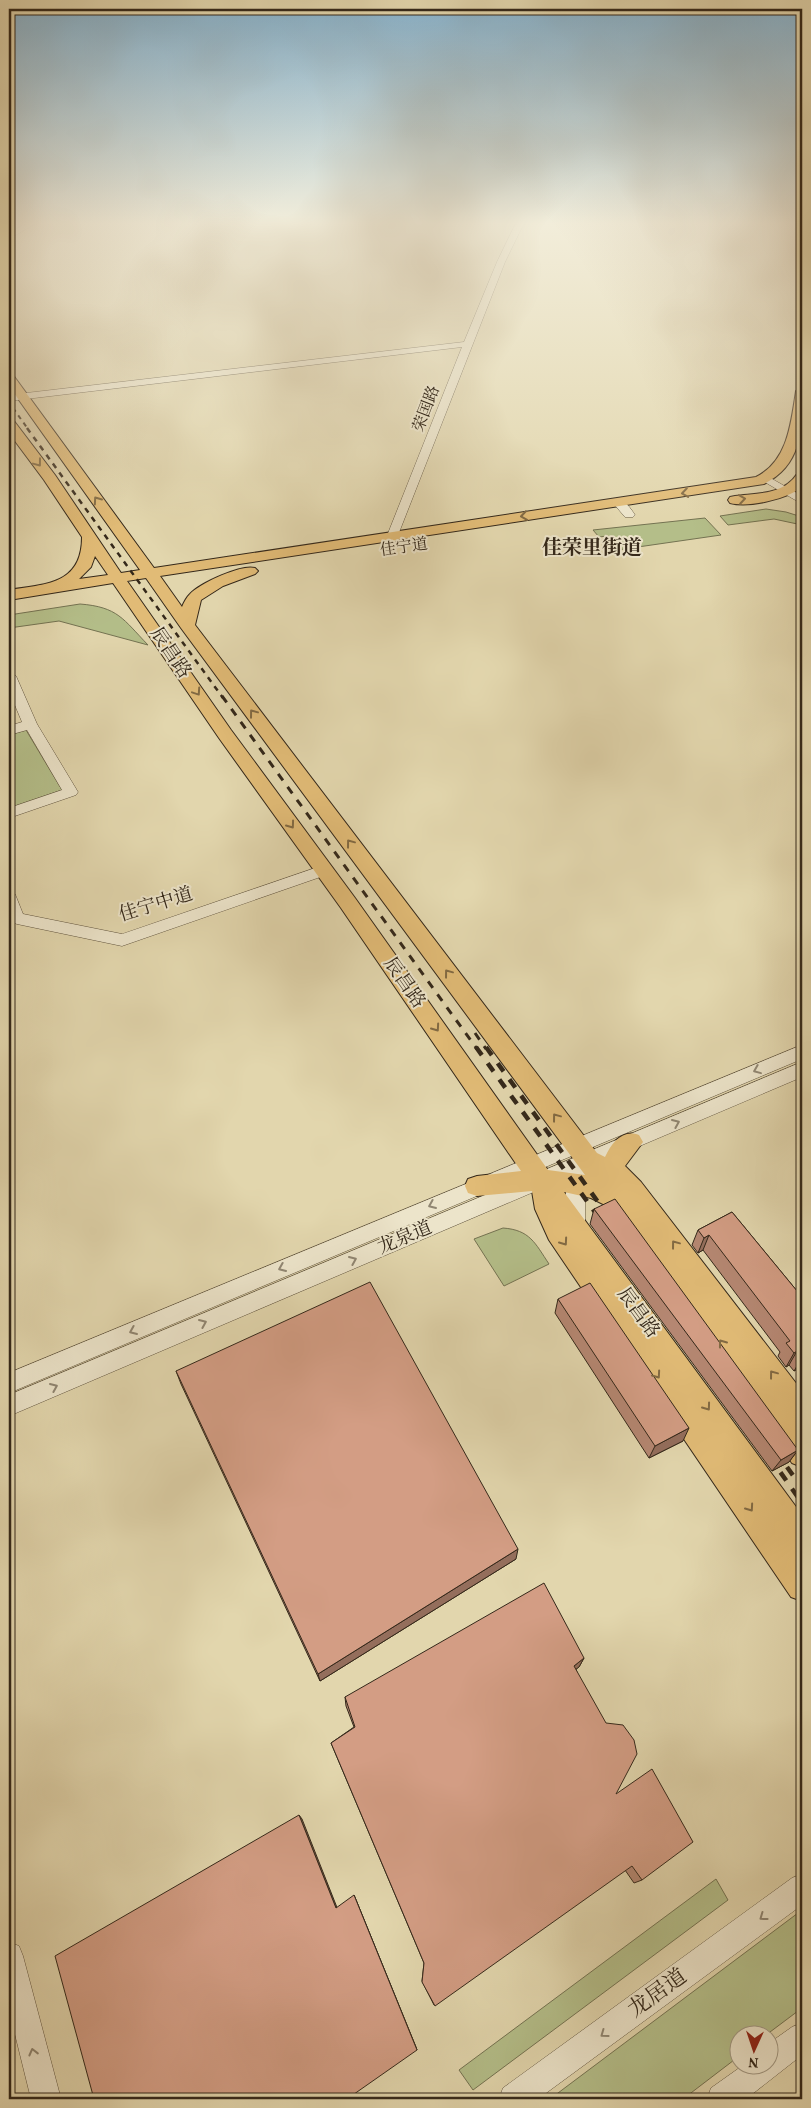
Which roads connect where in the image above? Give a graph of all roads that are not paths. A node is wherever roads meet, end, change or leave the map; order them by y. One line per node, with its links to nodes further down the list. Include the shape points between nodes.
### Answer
1 (477, 321): 2 (street, 荣国路)
2 (468, 344): 5 (street); 15 (street, 荣国路)
3 (9, 378): 5 (main road, 辰昌路)
4 (802, 391): 7 (main road, via 799,419 790,446 782,464)
5 (16, 397): 17 (main road, 辰昌路, one-way to 5)
6 (9, 424): 16 (main road, 辰昌路, one-way to 16, via 50,478)
7 (767, 478): 8 (street); 10 (main road, 佳宁道, one-way to 10, via 748,484)
8 (798, 486): 9 (street); 11 (main road, one-way to 8)
9 (802, 501)
10 (619, 502): 13 (street); 15 (main road, 佳宁道, one-way to 15)
11 (725, 502)
12 (649, 512): 13 (main road)
13 (630, 515): 14 (main road)
14 (524, 530)
15 (393, 535): 19 (street, 荣国路); 20 (main road, 佳宁道, via 344,543 176,558)
16 (88, 538): 22 (main road, 辰昌路); 23 (main road, via 88,556 79,573)
17 (124, 540): 20 (main road, 辰昌路); 22 (main road, via 129,565)
18 (407, 548): 19 (main road, 佳宁道)
19 (387, 551): 21 (main road, 佳宁道)
20 (155, 567): 21 (main road, 佳宁道); 22 (main road, 佳宁道); 26 (main road, 辰昌路)
21 (250, 571): 26 (main road, via 216,584 197,596 191,603)
22 (122, 584): 23 (main road, 佳宁道); 25 (main road, 佳宁道); 31 (main road, 辰昌路, one-way to 31)
23 (41, 590): 24 (main road, 佳宁道)
24 (9, 595)
25 (9, 605)
26 (187, 625): 36 (main road, 辰昌路, one-way to 26)
27 (9, 676): 28 (street)
28 (30, 724): 29 (street); 30 (street, via 71,792)
29 (9, 731)
30 (9, 813)
31 (324, 870): 32 (street, 佳宁中道, via 122,940 17,918); 38 (main road, 辰昌路, one-way to 38)
32 (9, 898)
33 (802, 1052): 35 (street, 龙泉道, one-way to 35)
34 (802, 1069): 35 (street, 龙泉道, one-way to 34)
35 (625, 1134): 36 (street, 龙泉道); 37 (main road)
36 (581, 1162): 37 (main road); 38 (main road); 38 (street, 龙泉道); 40 (main road, via 603,1191); 41 (street, via 574,1207)
37 (611, 1171): 40 (main road); 44 (main road, one-way to 37, via 632,1189)
38 (536, 1172): 39 (main road); 41 (main road, 辰昌路); 43 (street, 龙泉道, one-way to 38); 47 (main road, one-way to 47, via 558,1232)
39 (477, 1186): 42 (street, 龙泉道, one-way to 42)
40 (616, 1198): 45 (main road, one-way to 40)
41 (575, 1226): 46 (main road, 辰昌路, one-way to 46)
42 (9, 1383)
43 (9, 1406)
44 (802, 1413)
45 (802, 1453)
46 (802, 1540)
47 (802, 1586)
48 (802, 1888): 54 (street, 龙居道, one-way to 54)
49 (9, 1956): 53 (street, one-way to 49)
50 (802, 2037): 51 (street)
51 (778, 2055)
52 (752, 2076): 55 (street)
53 (46, 2099)
54 (514, 2099)
55 (722, 2099)

